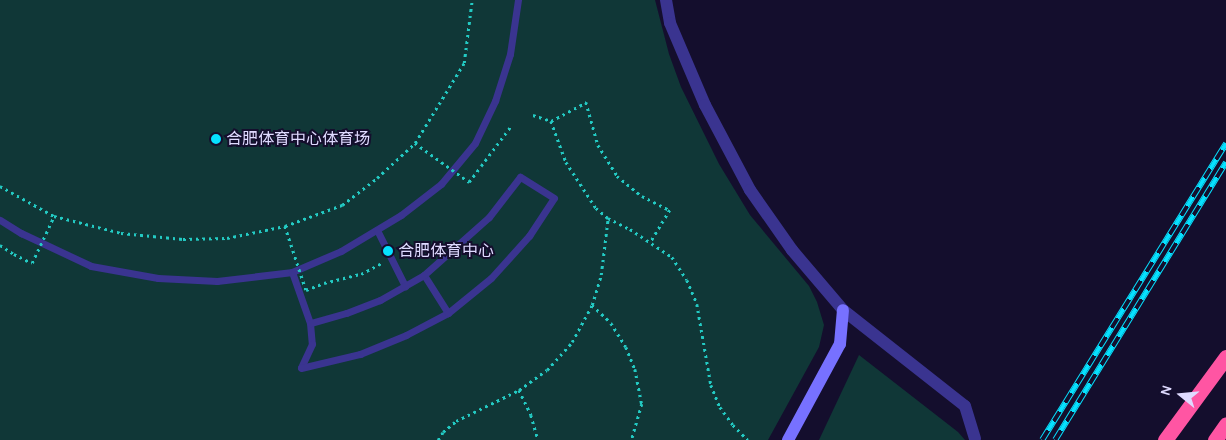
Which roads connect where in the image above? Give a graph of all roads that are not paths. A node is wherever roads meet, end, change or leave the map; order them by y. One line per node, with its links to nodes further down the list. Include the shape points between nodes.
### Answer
1 (518, 0): 4 (lane, via 510,54 495,101 475,143 441,184)
2 (666, 0): 8 (street, via 670,24 705,105 750,190 792,250)
3 (0, 220): 5 (lane, via 91,266 217,281)
4 (377, 230): 5 (lane, via 341,251); 7 (lane)
5 (292, 272): 10 (lane)
6 (424, 275): 7 (lane); 9 (lane); 9 (lane, via 489,217 520,177 554,198 529,236 491,278)
7 (405, 286): 10 (lane, via 346,314)
8 (843, 310): 13 (street, via 965,406); 14 (street, via 840,344)
9 (448, 313): 10 (lane, via 360,354 301,368 312,344)
10 (310, 323)
11 (1226, 357): 15 (highway)
12 (1226, 424): 16 (highway)
13 (975, 438)
14 (788, 440)
15 (1165, 440)
16 (1214, 440)

